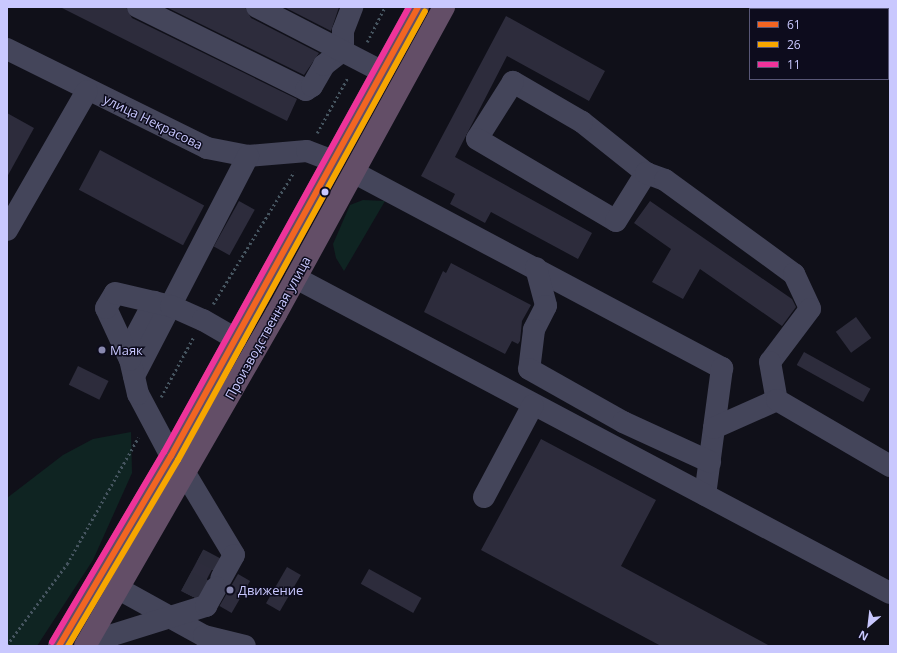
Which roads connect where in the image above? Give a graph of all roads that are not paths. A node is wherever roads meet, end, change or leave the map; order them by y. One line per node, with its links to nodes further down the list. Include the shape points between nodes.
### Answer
1 (138, 7): 7 (lane, via 302,89 312,86 324,64)
2 (257, 7): 7 (lane)
3 (352, 7): 7 (lane, via 343,32)
4 (418, 7): 8 (highway, Производственная улица)
5 (444, 7): 12 (highway, Производственная улица)
6 (7, 48): 9 (lane, улица Некрасова)
7 (343, 50): 8 (lane)
8 (381, 71): 11 (highway, Производственная улица)
9 (87, 91): 10 (lane, улица Некрасова, via 207,148); 14 (lane)
10 (248, 156): 11 (lane, улица Некрасова, via 307,151); 17 (lane)
11 (332, 162): 12 (highway); 18 (highway, Производственная улица)
12 (355, 173): 15 (lane); 16 (highway, Производственная улица)
13 (646, 173): 13 (lane, via 616,221 477,139 513,82 582,122); 23 (lane, via 665,180 794,274 810,309 770,362)
14 (7, 230)
15 (536, 268): 25 (lane, via 722,368); 27 (lane, via 546,306 534,330 529,370 623,422)
16 (296, 278): 19 (highway, Производственная улица); 24 (lane)
17 (153, 302): 20 (lane, via 198,317); 21 (lane); 21 (lane, via 115,293 106,308); 22 (lane)
18 (256, 302): 19 (highway); 20 (highway, Производственная улица)
19 (276, 314): 29 (highway, Производственная улица)
20 (236, 339): 26 (highway, Производственная улица)
21 (126, 353): 22 (lane)
22 (134, 376): 26 (lane, via 138,394)
23 (777, 400): 25 (lane); 28 (lane)
24 (533, 405): 30 (lane); 31 (lane)
25 (714, 428): 27 (lane)
26 (172, 456): 38 (highway, Производственная улица)
27 (710, 462): 30 (lane)
28 (890, 466)
29 (186, 475): 32 (lane); 34 (highway, Производственная улица)
30 (705, 495): 35 (lane)
31 (484, 497)
32 (224, 536): 33 (lane); 36 (lane, via 234,555 206,606)
33 (213, 555)
34 (119, 589): 36 (lane); 37 (highway, Производственная улица)
35 (890, 593)
36 (181, 609): 37 (lane); 39 (lane, via 204,636)
37 (86, 645)
38 (58, 646)
39 (245, 646)

